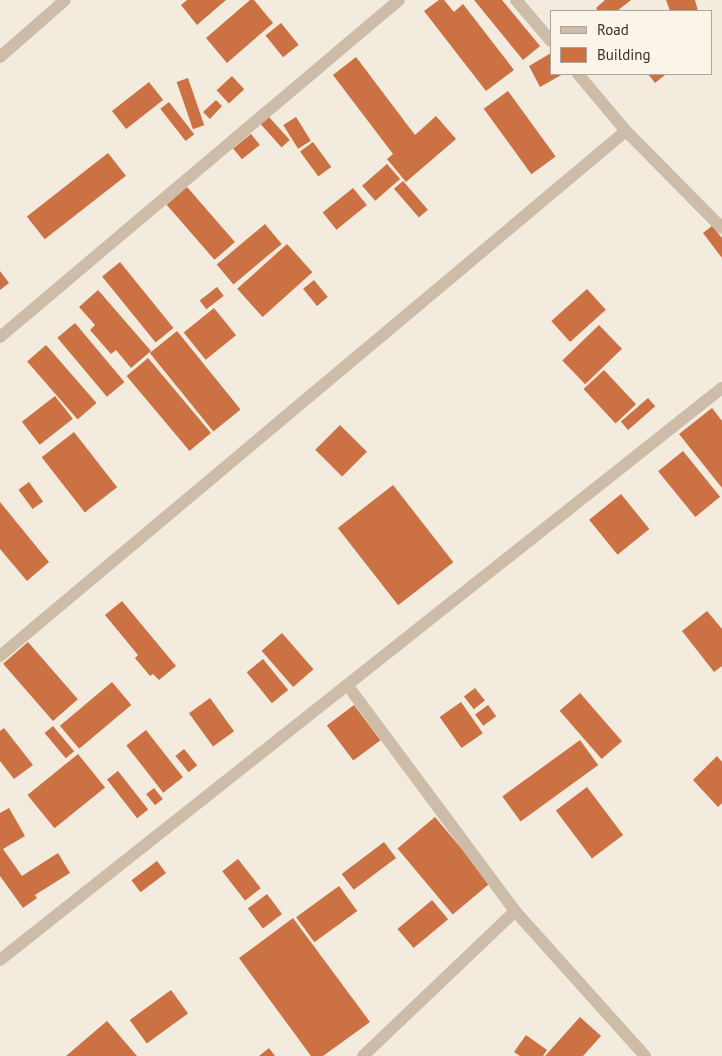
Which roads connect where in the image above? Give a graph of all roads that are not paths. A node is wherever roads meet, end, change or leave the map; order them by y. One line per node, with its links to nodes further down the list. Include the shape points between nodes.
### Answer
1 (65, 0): 5 (street)
2 (399, 0): 9 (street)
3 (516, 0): 4 (street)
4 (550, 40)
5 (0, 57)
6 (579, 75): 7 (street)
7 (626, 131): 8 (street); 11 (street)
8 (722, 228)
9 (0, 337)
10 (722, 388): 12 (street)
11 (0, 656)
12 (348, 686): 13 (street); 14 (street)
13 (515, 911): 15 (street); 16 (street)
14 (0, 960)
15 (362, 1056)
16 (645, 1056)

